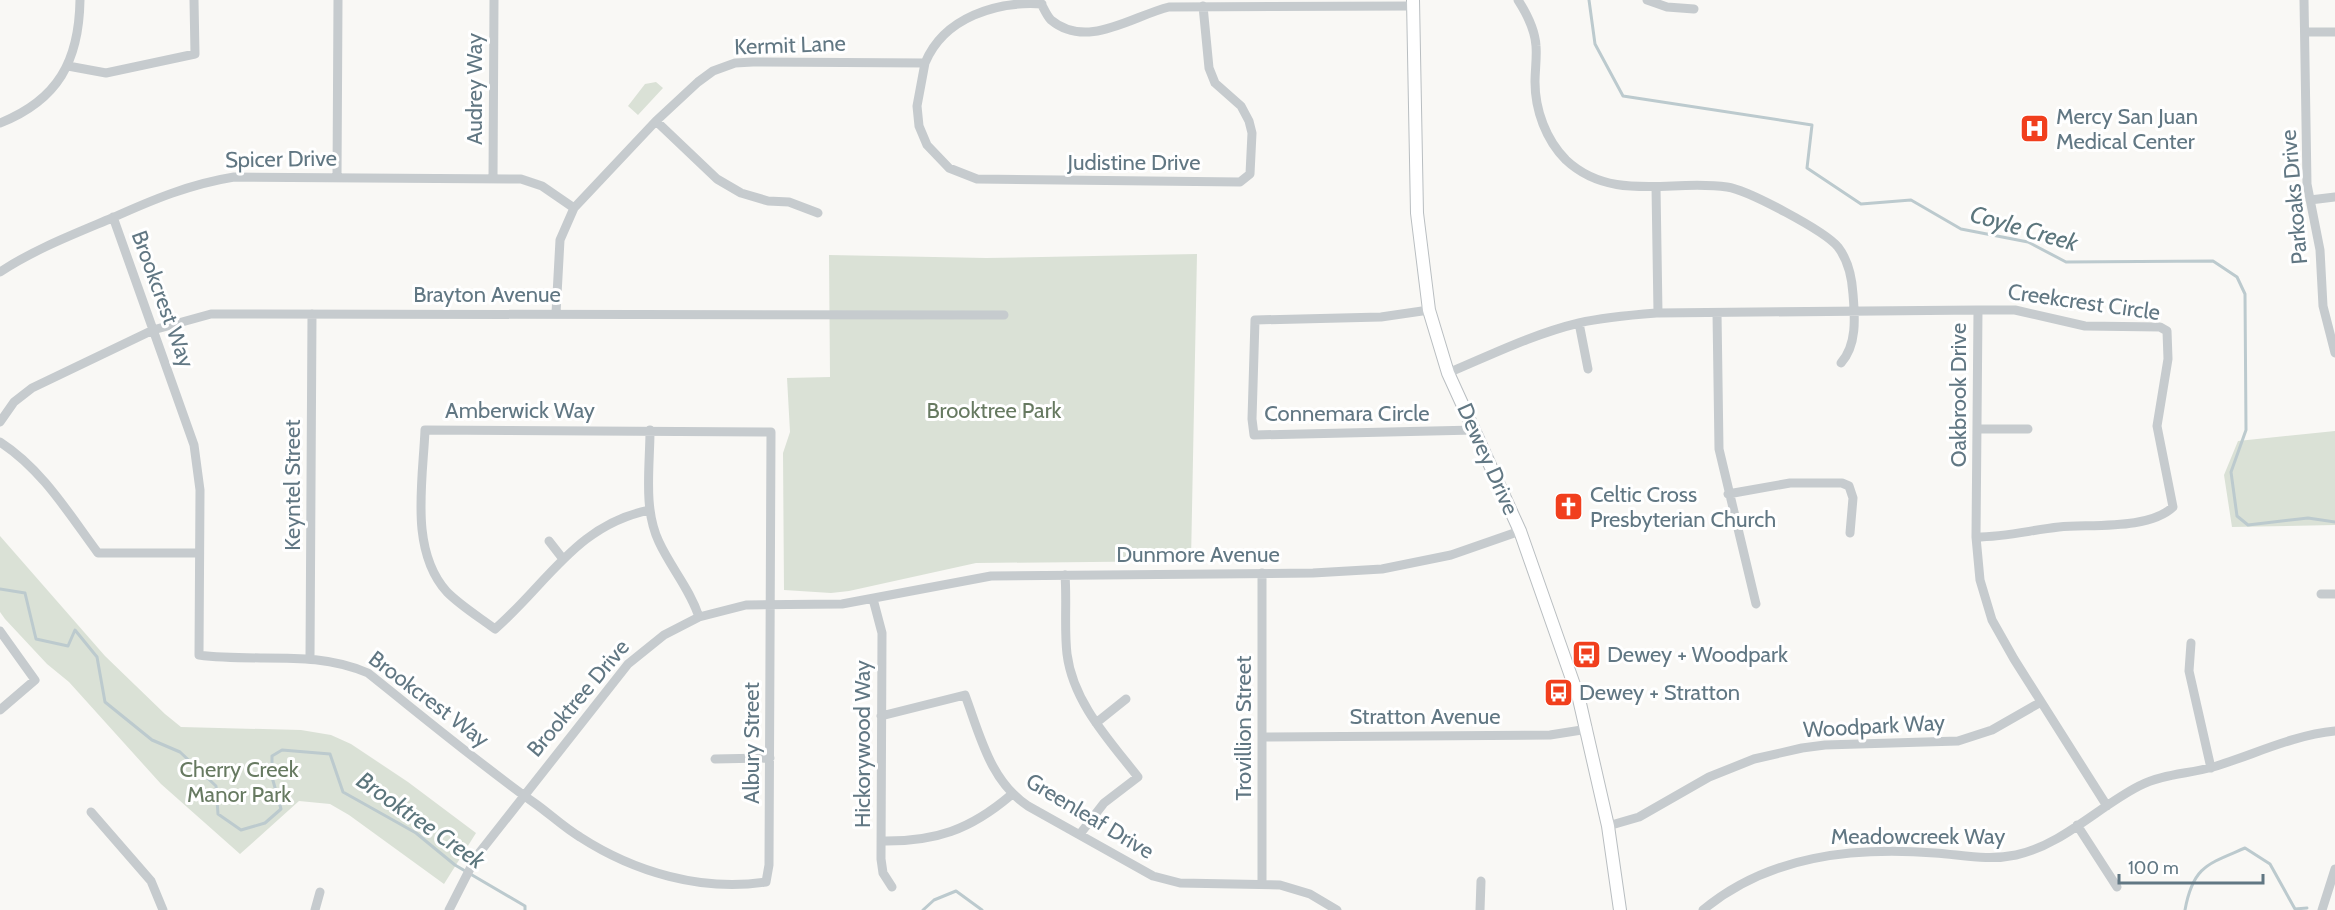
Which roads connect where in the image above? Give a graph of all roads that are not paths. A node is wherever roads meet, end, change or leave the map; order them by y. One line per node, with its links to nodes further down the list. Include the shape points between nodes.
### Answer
1 (80, 0): 15 (street, via 76,44)
2 (194, 0): 15 (street, via 195,54 106,73)
3 (338, 0): 18 (street)
4 (494, 0): 19 (street, Audrey Way)
5 (1518, 0): 20 (street, via 1533,29 1536,45 1538,111 1556,148 1576,168 1606,183)
6 (1647, 0): 11 (street, via 1667,7)
7 (2304, 0): 12 (street, Parkoaks Drive)
8 (1041, 2): 10 (street, via 1050,19 1067,28 1098,33 1151,11); 14 (street, via 1000,6 970,17 939,41)
9 (1413, 3): 10 (street); 27 (main road, Dewey Drive, via 1417,213)
10 (1203, 6): 14 (street, Judistine Drive, via 1209,68 1215,83 1241,106 1252,133 1250,174 1240,182 977,179 949,168 927,145 919,126 917,106)
11 (1694, 9)
12 (2305, 32): 13 (street); 22 (street, Parkoaks Drive)
13 (2335, 32)
14 (925, 63): 16 (street, Kermit Lane, via 735,63 706,76)
15 (68, 66): 17 (street, via 48,94 25,113)
16 (656, 121): 23 (street, Kermit Lane); 24 (street, via 717,178 741,193 789,202)
17 (0, 123)
18 (337, 177): 19 (street, Spicer Drive); 25 (street, Spicer Drive, via 255,176 210,181 168,193)
19 (493, 179): 23 (street, Spicer Drive, via 521,179 542,186)
20 (1656, 187): 29 (street, via 1713,185 1743,190 1821,234 1844,257 1852,282); 31 (street)
21 (2335, 197): 22 (street)
22 (2310, 200): 36 (street, Parkoaks Drive)
23 (574, 208): 30 (street, Kermit Lane, via 560,240)
24 (818, 213)
25 (113, 217): 26 (street, Spicer Drive); 37 (street, Brookcrest Way)
26 (0, 272)
27 (1429, 310): 41 (main road, Dewey Drive); 46 (street, Connemara Circle, via 1381,318 1255,320 1254,435)
28 (1978, 310): 29 (street, Oakbrook Drive); 43 (street, Oakbrook Drive); 52 (street, Creekcrest Circle, via 2015,310 2085,326 2160,327 2167,331 2168,359 2157,426 2173,507 2166,513 2123,524)
29 (1854, 311): 32 (street, Oakbrook Drive); 39 (street, via 1852,344)
30 (556, 313): 33 (street, Brayton Avenue); 34 (street, Brayton Avenue)
31 (1658, 313): 32 (street, Oakbrook Drive); 35 (street, Oakbrook Drive)
32 (1717, 313): 48 (street, via 1716,428)
33 (312, 314): 37 (street, Brayton Avenue, via 211,314); 66 (street, Keyntel Street)
34 (1005, 315)
35 (1579, 323): 40 (street); 41 (street, Oakbrook Drive, via 1524,340)
36 (2331, 323): 38 (street, Parkoaks Drive)
37 (153, 330): 42 (street, Brayton Avenue, via 33,388 14,402); 54 (street, Brookcrest Way, via 194,445 200,490)
38 (2335, 353)
39 (1841, 363)
40 (1588, 369)
41 (1448, 372): 46 (main road, Dewey Drive)
42 (0, 422)
43 (1977, 429): 44 (street); 52 (street, Oakbrook Drive)
44 (2028, 429)
45 (650, 430): 49 (street); 55 (street, Amberwick Way, via 425,430 425,552 430,567 447,591 495,629); 61 (street, Amberwick Way, via 771,432)
46 (1475, 430): 50 (main road, Dewey Drive)
47 (0, 442): 54 (street, via 50,488 98,553)
48 (1728, 494): 51 (street, via 1790,483 1842,483 1849,486 1853,498); 62 (street)
49 (650, 510): 55 (street, Amberwick Way, via 614,520); 63 (street, via 659,543 688,589)
50 (1520, 531): 56 (street, Dunmore Avenue, via 1451,555 1394,567 1347,573); 72 (main road, Dewey Drive)
51 (1850, 533)
52 (1976, 537): 68 (street, Oakbrook Drive, via 1980,580 1992,620)
53 (549, 541): 55 (street)
54 (199, 553): 66 (street, Brookcrest Way, via 199,655)
55 (563, 559)
56 (1262, 573): 57 (street, Dunmore Avenue); 74 (street, Trovillion Street)
57 (1065, 575): 60 (street, Dunmore Avenue, via 977,577); 71 (street, via 1068,657 1082,701)
58 (2321, 594): 59 (street)
59 (2335, 594)
60 (873, 599): 61 (street, Brooktree Drive, via 833,604); 70 (street, Hickorywood Way, via 882,633)
61 (772, 604): 63 (street, Brooktree Drive, via 746,605); 75 (street, Albury Street)
62 (1756, 604)
63 (699, 616): 78 (street, Brooktree Drive, via 664,635 628,664)
64 (0, 631): 69 (street, via 35,680)
65 (2191, 643): 77 (street, via 2189,671)
66 (310, 657): 78 (street, Brookcrest Way, via 368,672)
67 (1126, 699): 71 (street)
68 (2041, 702): 80 (street, Oakbrook Drive); 83 (street, Woodpark Way, via 1992,730 1959,741 1826,745 1754,759 1709,777 1639,817)
69 (0, 710)
70 (881, 716): 79 (street, Greenleaf Drive, via 966,694 992,765); 85 (street, Hickorywood Way)
71 (1096, 723): 84 (street, via 1138,777 1104,803)
72 (1588, 729): 74 (street, Stratton Avenue, via 1550,735); 83 (main road, Dewey Drive)
73 (2335, 731): 77 (street, Meadowcreek Way)
74 (1262, 737): 89 (street, Trovillion Street)
75 (770, 758): 76 (street); 88 (street, Albury Street, via 770,865)
76 (715, 759)
77 (2211, 768): 80 (street, Meadowcreek Way, via 2152,780)
78 (523, 795): 88 (street, Brookcrest Way, via 587,842 646,869 719,885); 95 (street, Brooktree Drive, via 476,857)
79 (1011, 795): 84 (street, Greenleaf Drive); 85 (street, via 989,815 948,833 918,840)
80 (2107, 806): 82 (street, Meadowcreek Way)
81 (91, 812): 93 (street, via 151,881)
82 (2077, 825): 91 (street); 99 (street, Meadowcreek Way, via 2035,849 1998,858 1859,851 1795,861 1739,885)
83 (1608, 826): 98 (main road, Dewey Drive)
84 (1080, 834): 89 (street, Greenleaf Drive, via 1141,871 1164,879 1180,883)
85 (881, 841): 90 (street, Hickorywood Way, via 881,866)
86 (2335, 869): 100 (street)
87 (1481, 881): 97 (street)
88 (766, 882)
89 (1262, 883): 96 (street, Greenleaf Drive, via 1297,889)
90 (892, 887)
91 (2117, 887)
92 (320, 892): 94 (street)
93 (163, 910)
94 (315, 910)
95 (449, 910)
96 (1337, 910)
97 (1480, 910)
98 (1620, 910)
99 (1703, 910)
100 (2322, 910)

